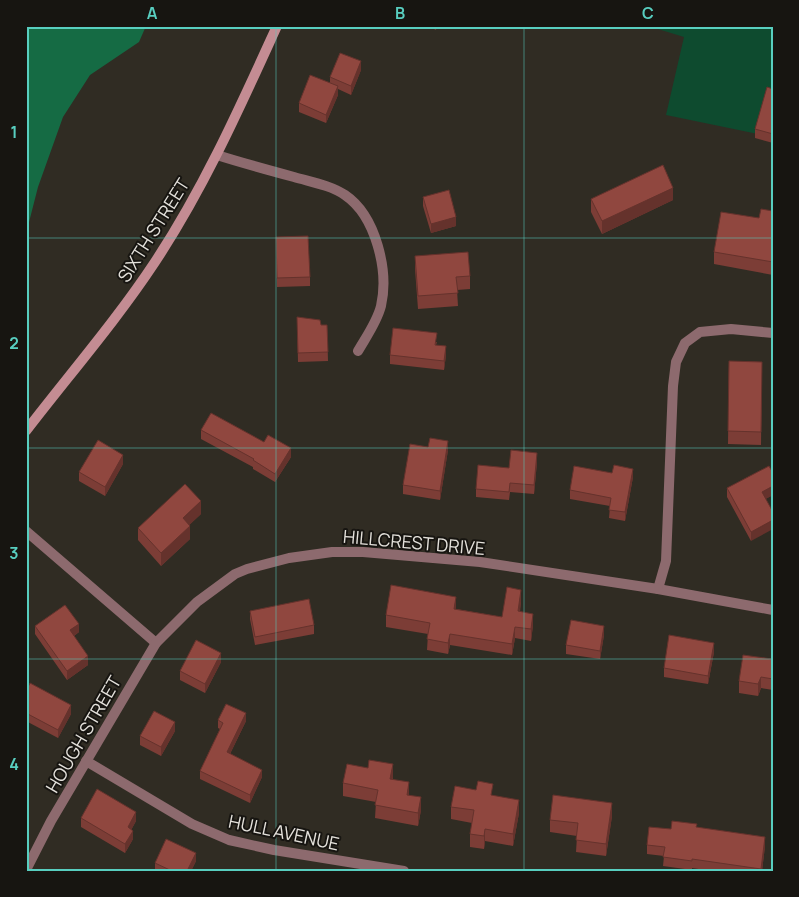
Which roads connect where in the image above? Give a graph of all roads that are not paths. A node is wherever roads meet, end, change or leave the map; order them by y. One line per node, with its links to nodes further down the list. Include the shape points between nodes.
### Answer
1 (277, 26): 2 (main road, SIXTH STREET)
2 (217, 155): 4 (street, via 324,185 346,196 364,216 377,242 384,285 381,307); 5 (main road, SIXTH STREET, via 185,214 126,303)
3 (773, 333): 7 (street, via 730,329 700,332 685,344 676,362 666,560)
4 (358, 351)
5 (27, 429)
6 (26, 531): 9 (street)
7 (658, 589): 8 (street, HILLCREST DRIVE); 9 (street, HILLCREST DRIVE, via 480,562 332,552 290,558 234,574 197,602)
8 (773, 610)
9 (156, 643): 10 (street, HOUGH STREET)
10 (86, 761): 11 (street, HOUGH STREET); 12 (street, HULL AVENUE, via 192,824 229,840)
11 (26, 870)
12 (404, 871)

